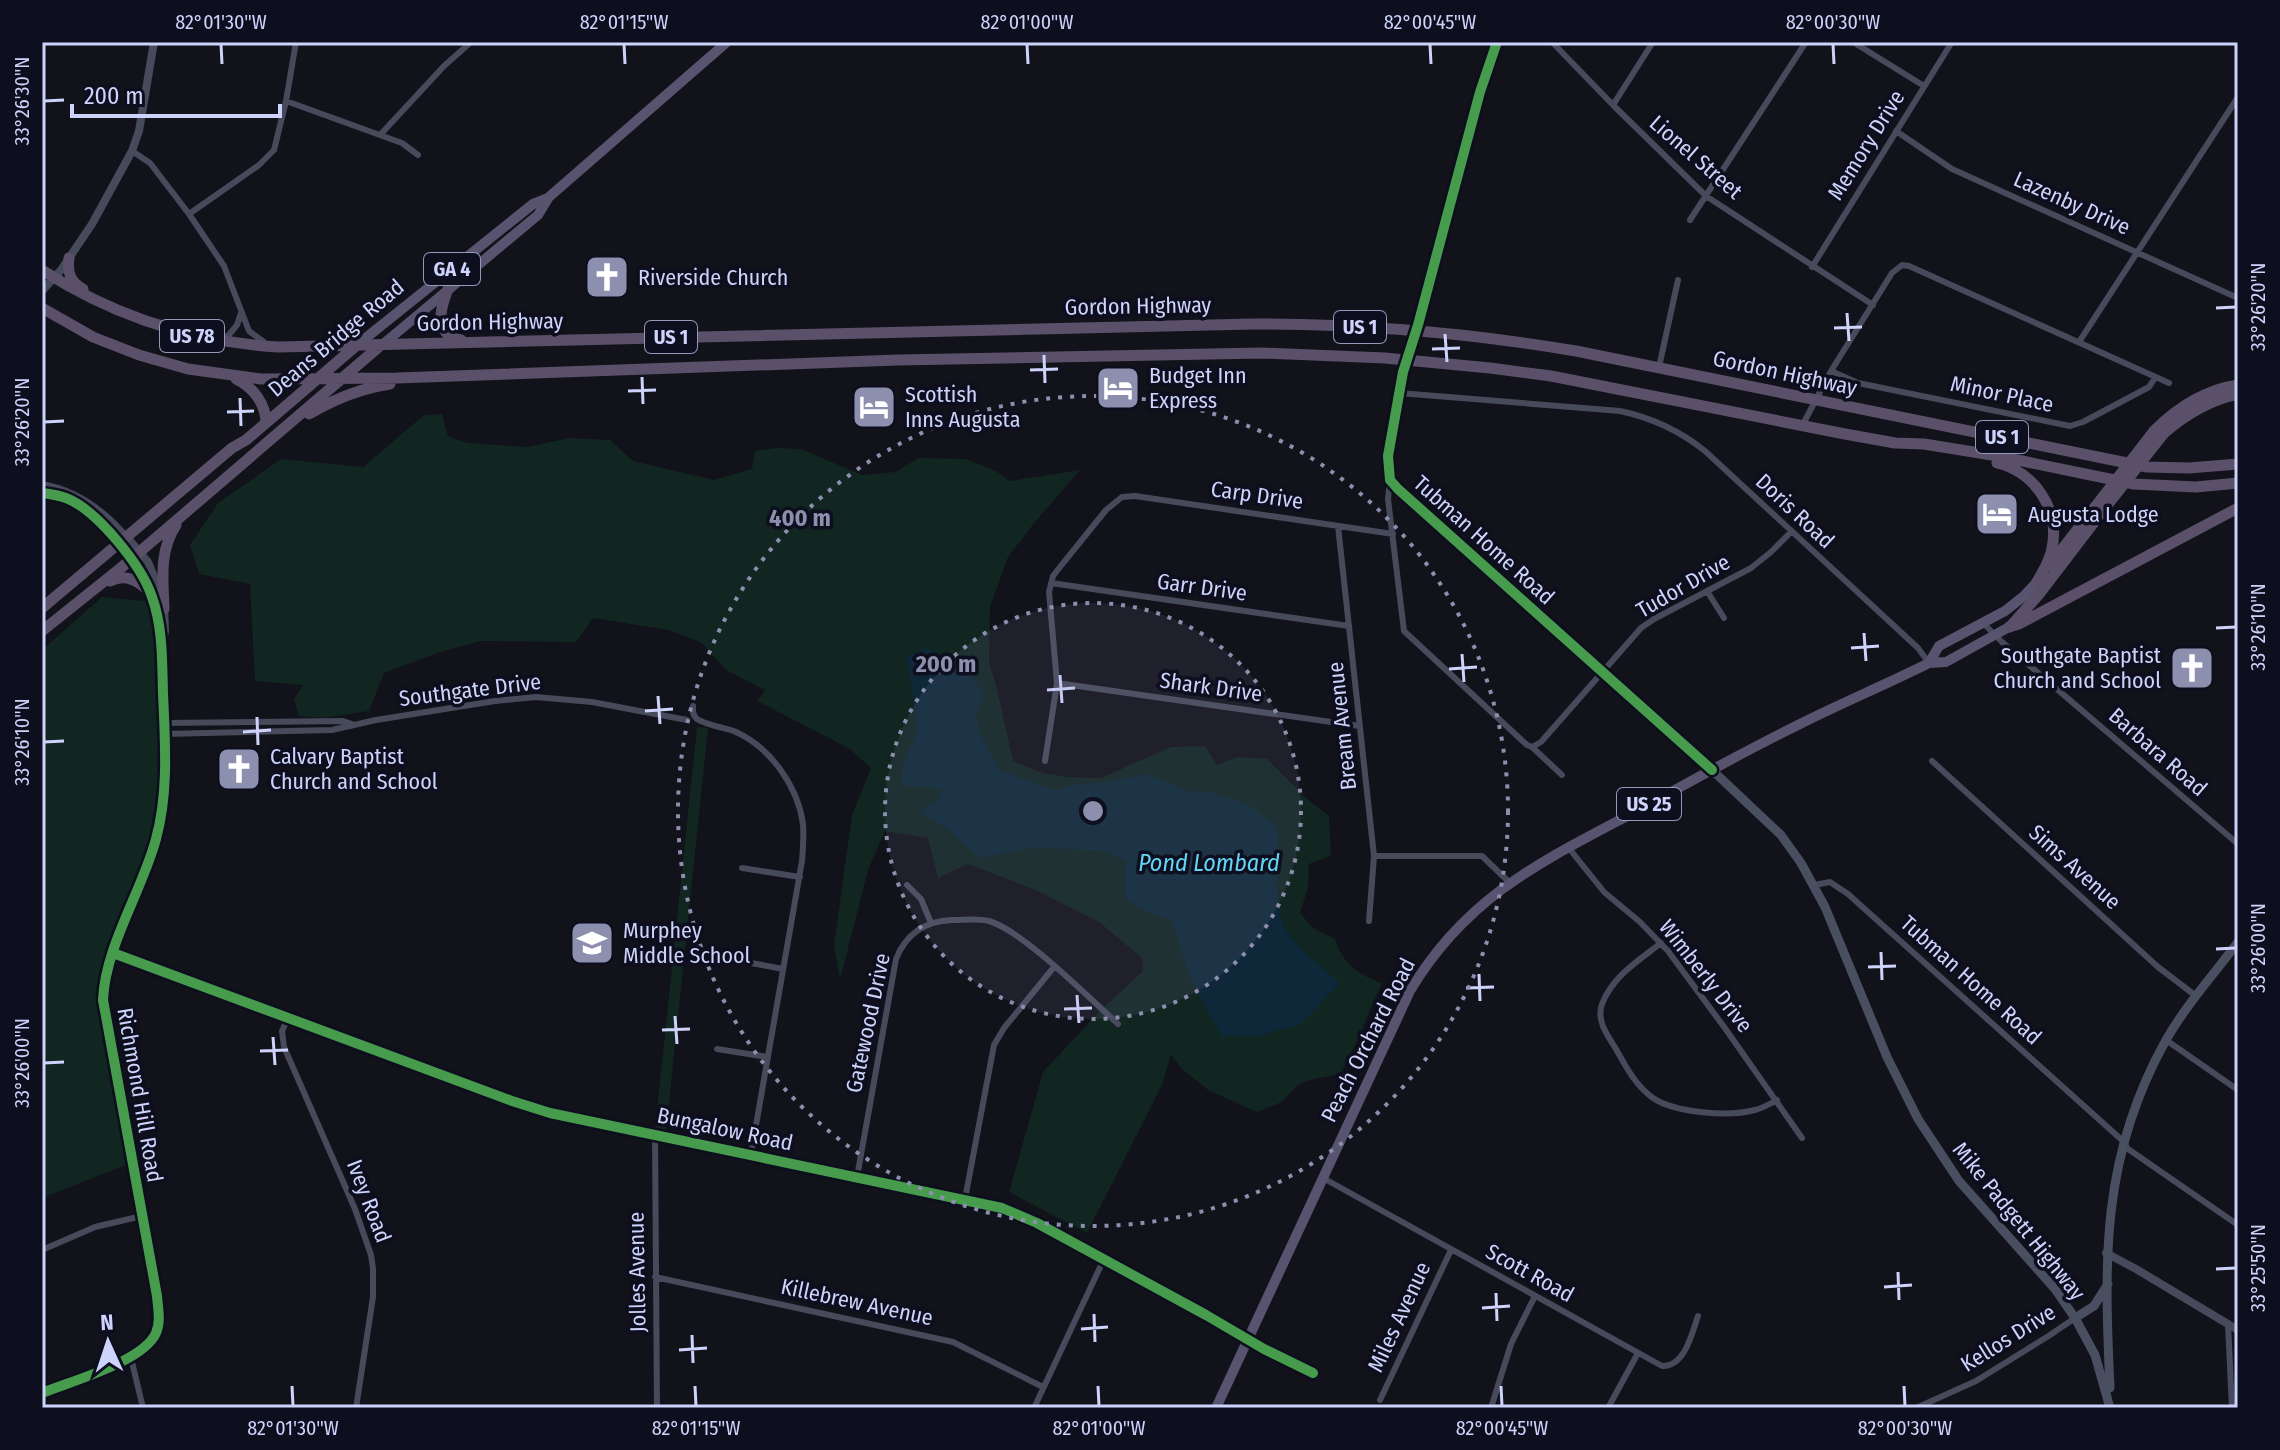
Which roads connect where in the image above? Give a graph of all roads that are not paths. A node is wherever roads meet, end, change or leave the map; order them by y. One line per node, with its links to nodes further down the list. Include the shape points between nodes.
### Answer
1 (154, 42): 17 (street)
2 (296, 42): 13 (street)
3 (471, 42): 16 (street)
4 (727, 42): 20 (main road, Deans Bridge Road / GA 4)
5 (1497, 42): 36 (street, Tubman Home Road)
6 (1552, 42): 14 (street, Lionel Street)
7 (1653, 42): 14 (street)
8 (1806, 42): 19 (street)
9 (1853, 42): 11 (street)
10 (1952, 42): 11 (street, Memory Drive)
11 (1924, 86): 15 (street, Memory Drive)
12 (2238, 97): 23 (street)
13 (286, 101): 16 (street); 21 (street, via 274,150)
14 (1613, 105): 19 (street, Lionel Street)
15 (1896, 131): 23 (street, Lazenby Drive, via 1952,169); 25 (street, Memory Drive)
16 (380, 135): 18 (street)
17 (132, 151): 21 (street, via 150,163); 24 (street)
18 (418, 155)
19 (1706, 196): 22 (street); 25 (street, Lionel Street)
20 (549, 197): 29 (main road, Deans Bridge Road / GA 4, via 538,215); 40 (main road, Deans Bridge Road / GA 4, via 533,204)
21 (189, 214): 34 (street, via 224,266)
22 (1690, 220)
23 (2137, 251): 31 (street, Lazenby Drive); 38 (street)
24 (69, 258): 27 (street); 35 (highway, via 75,283)
25 (1812, 267): 32 (street, Lionel Street)
26 (42, 270): 27 (highway, Gordon Highway / US 78)
27 (55, 278): 30 (street); 33 (street); 35 (highway, Gordon Highway / US 78)
28 (1678, 280): 44 (street)
29 (448, 289): 39 (highway, via 440,313 443,328 456,339); 41 (main road, Deans Bridge Road / GA 4)
30 (42, 291)
31 (2238, 298)
32 (1873, 305): 38 (street, via 1895,269 1906,265); 45 (street)
33 (42, 307): 46 (highway, US 78, via 93,337 139,355)
34 (241, 313): 37 (street, via 228,336); 42 (street, via 260,341)
35 (132, 318): 37 (highway, Gordon Highway / US 78)
36 (1416, 331): 39 (highway, Gordon Highway / US 1, via 1253,324); 43 (street, Tubman Home Road); 44 (highway, Gordon Highway / US 1, via 1527,343)
37 (204, 338): 42 (highway, Gordon Highway / US 78)
38 (2079, 342): 48 (street)
39 (477, 343): 41 (highway, Gordon Highway / US 1)
40 (357, 345): 41 (highway, Gordon Highway / US 1); 42 (highway, Gordon Highway / US 78); 49 (highway, Deans Bridge Road)
41 (382, 345): 50 (highway, Deans Bridge Road / GA 4)
42 (279, 347)
43 (1407, 360): 47 (highway, US 1, via 1247,353); 53 (highway, US 1, via 1527,372); 54 (street, Tubman Home Road)
44 (1659, 367): 56 (highway, Gordon Highway / US 1)
45 (1831, 371): 48 (street, Minor Place, via 1858,383 2070,426 2149,387); 56 (street)
46 (224, 375): 49 (highway, US 78); 58 (highway, via 248,386 265,408)
47 (447, 377): 50 (highway, US 78); 60 (highway, US 1, via 363,390)
48 (2155, 378): 51 (street)
49 (317, 379): 50 (highway, US 78); 58 (highway, Deans Bridge Road)
50 (342, 379): 60 (highway, Deans Bridge Road / GA 4)
51 (2169, 383)
52 (2238, 385): 61 (highway, US 25, via 2187,403)
53 (1624, 390): 57 (street); 59 (highway, US 1)
54 (1399, 393): 57 (street, Doris Road); 64 (street, Tubman Home Road, via 1388,456)
55 (2238, 394): 61 (highway, via 2194,410)
56 (1815, 399): 59 (street); 63 (highway, Gordon Highway / US 1, via 2147,467)
57 (1620, 411): 72 (street, Doris Road, via 1656,420 1690,439)
58 (266, 423): 74 (highway, Deans Bridge Road)
59 (1802, 426): 62 (highway, US 1)
60 (281, 431): 70 (highway, Deans Bridge Road / US 1)
61 (2159, 432): 68 (highway, US 25, bridge)
62 (1895, 443): 65 (highway, US 1, via 1983,454 2134,484); 76 (highway, via 1997,463 2026,476 2043,495 2052,520 2052,548)
63 (2238, 461)
64 (1390, 480): 73 (street); 91 (street, Tubman Home Road)
65 (2238, 483)
66 (42, 484): 74 (street, Richmond Hill Road, via 78,496 108,518)
67 (42, 493): 74 (street, Richmond Hill Road, via 77,504)
68 (2100, 508): 76 (highway, US 25); 86 (highway)
69 (2238, 508): 86 (highway, US 25)
70 (185, 512): 75 (highway, Deans Bridge Road / US 1); 82 (highway, via 164,549)
71 (1338, 526): 73 (street, Carp Drive); 77 (street, Carp Drive, via 1135,496 1117,500 1106,510); 85 (street, Bream Avenue)
72 (1791, 532): 79 (street, Tudor Drive, via 1762,561); 90 (street, Doris Road)
73 (1393, 534): 99 (street, via 1404,631)
74 (123, 541): 75 (street, Richmond Hill Road); 81 (highway, Deans Bridge Road)
75 (136, 555): 78 (highway, Deans Bridge Road / US 1); 80 (street, Richmond Hill Road); 82 (street, Richmond Hill Road, via 154,572)
76 (2037, 582): 84 (main road, Peach Orchard Road / US 25, via 2018,602)
77 (1051, 583): 85 (street, Garr Drive); 92 (street)
78 (95, 589): 80 (highway, via 122,577); 87 (highway, Deans Bridge Road / US 1)
79 (1707, 591): 83 (street); 91 (street, Tudor Drive, via 1641,628)
80 (151, 593): 89 (street, Richmond Hill Road)
81 (42, 608)
82 (164, 609): 89 (street, Richmond Hill Road)
83 (1724, 618)
84 (1983, 623): 88 (street, Barbara Road); 90 (main road, Peach Orchard Road / US 25, via 1939,646)
85 (1349, 626): 97 (street, Bream Avenue)
86 (2009, 627): 88 (main road, Peach Orchard Road / US 25)
87 (42, 631)
88 (1996, 636): 90 (main road, Peach Orchard Road / US 25, via 1946,662); 104 (street, Barbara Road)
89 (162, 645): 95 (street, Richmond Hill Road)
90 (1929, 663): 102 (main road, Peach Orchard Road / US 25)
91 (1601, 672): 99 (street, Tudor Drive); 102 (street, Tubman Home Road)
92 (1057, 683): 97 (street, Shark Drive); 100 (street)
93 (693, 706): 108 (street, via 698,720 741,735 785,776 803,824)
94 (687, 720): 96 (street, Southgate Drive, via 536,697)
95 (164, 723): 96 (street, Southgate Drive); 98 (street, Richmond Hill Road)
96 (352, 724): 98 (street, Southgate Drive, via 332,730)
97 (1359, 726): 106 (street, Bream Avenue)
98 (165, 734): 116 (street, Richmond Hill Road, via 158,832)
99 (1532, 747): 103 (street)
100 (1045, 761)
101 (1932, 761): 120 (street, Sims Avenue)
102 (1712, 770): 105 (main road, Peach Orchard Road / US 25); 111 (main road, Tubman Home Road, via 1781,835)
103 (1562, 775)
104 (2238, 844)
105 (1568, 847): 109 (main road, Peach Orchard Road / US 25); 114 (street, Wimberly Drive, via 1604,892)
106 (1374, 856): 109 (street, via 1482,856); 112 (street, Bream Avenue)
107 (742, 868): 108 (street)
108 (800, 877): 119 (street)
109 (1509, 882): 133 (main road, Peach Orchard Road / US 25, via 1460,925 1410,991)
110 (907, 885): 113 (street, via 921,899)
111 (1814, 885): 130 (street, Tubman Home Road, via 1830,882 1848,894); 145 (main road, Mike Padgett Highway, via 1918,1119 1959,1181)
112 (1369, 921)
113 (931, 923): 118 (street, via 992,923 1009,930); 132 (street, Gatewood Drive, via 910,937 896,959)
114 (1661, 943): 127 (street, Wimberly Drive); 127 (street, via 1617,979 1601,1010 1603,1027 1632,1076 1662,1104 1681,1109 1744,1112)
115 (2236, 949): 120 (main road)
116 (113, 953): 121 (street, Bungalow Road); 135 (street, Richmond Hill Road, via 104,985 105,1013)
117 (730, 959): 119 (street)
118 (1054, 967): 122 (street); 134 (street, via 994,1045)
119 (783, 969): 125 (street)
120 (2196, 996): 123 (main road)
121 (288, 1018): 128 (street, Bungalow Road, via 512,1101); 156 (street, Ivey Road, via 282,1031 284,1047 362,1227 373,1268)
122 (1118, 1024)
123 (2166, 1040): 126 (street); 130 (main road)
124 (717, 1049): 125 (street)
125 (768, 1057): 131 (street)
126 (2238, 1090)
127 (1777, 1100): 129 (street, Wimberly Drive)
128 (655, 1135): 131 (street, Bungalow Road); 141 (street, Jolles Avenue)
129 (1802, 1138)
130 (2123, 1141): 136 (street, Tubman Home Road); 139 (main road)
131 (751, 1154): 132 (street, Bungalow Road)
132 (857, 1177): 134 (street, Bungalow Road)
133 (1323, 1178): 138 (street, Scott Road); 148 (main road, Peach Orchard Road / US 25)
134 (965, 1199): 140 (street, Bungalow Road, via 1017,1214)
135 (142, 1216): 137 (street, via 95,1227); 150 (street, Richmond Hill Road, via 158,1326 152,1341)
136 (2238, 1225)
137 (42, 1250)
138 (1451, 1250): 143 (street, Scott Road); 154 (street, Miles Avenue)
139 (2106, 1253): 142 (main road); 146 (street)
140 (1103, 1261): 148 (street, Bungalow Road); 152 (street)
141 (655, 1277): 152 (street, Killebrew Avenue, via 953,1342); 157 (street, Jolles Avenue)
142 (2108, 1284): 145 (main road, Kellos Drive, via 2094,1306); 163 (main road)
143 (1535, 1296): 149 (street, Scott Road); 160 (street, via 1511,1344)
144 (1698, 1316): 149 (street, Scott Road, via 1673,1365 1662,1366)
145 (2075, 1318): 162 (street, Kellos Drive, via 1976,1381); 163 (main road, Mike Padgett Highway, via 2095,1355)
146 (2228, 1324): 147 (street); 164 (street)
147 (2238, 1330)
148 (1248, 1340): 151 (street, Bungalow Road); 159 (main road, Peach Orchard Road / US 25)
149 (1638, 1353): 161 (street)
150 (131, 1358): 153 (street, Richmond Hill Road); 155 (street)
151 (1313, 1373)
152 (1043, 1387): 158 (street)
153 (42, 1393)
154 (1380, 1400)
155 (143, 1408)
156 (356, 1408)
157 (657, 1408)
158 (1034, 1408)
159 (1216, 1408)
160 (1491, 1408)
161 (1608, 1408)
162 (1916, 1408)
163 (2110, 1408)
164 (2232, 1408)

